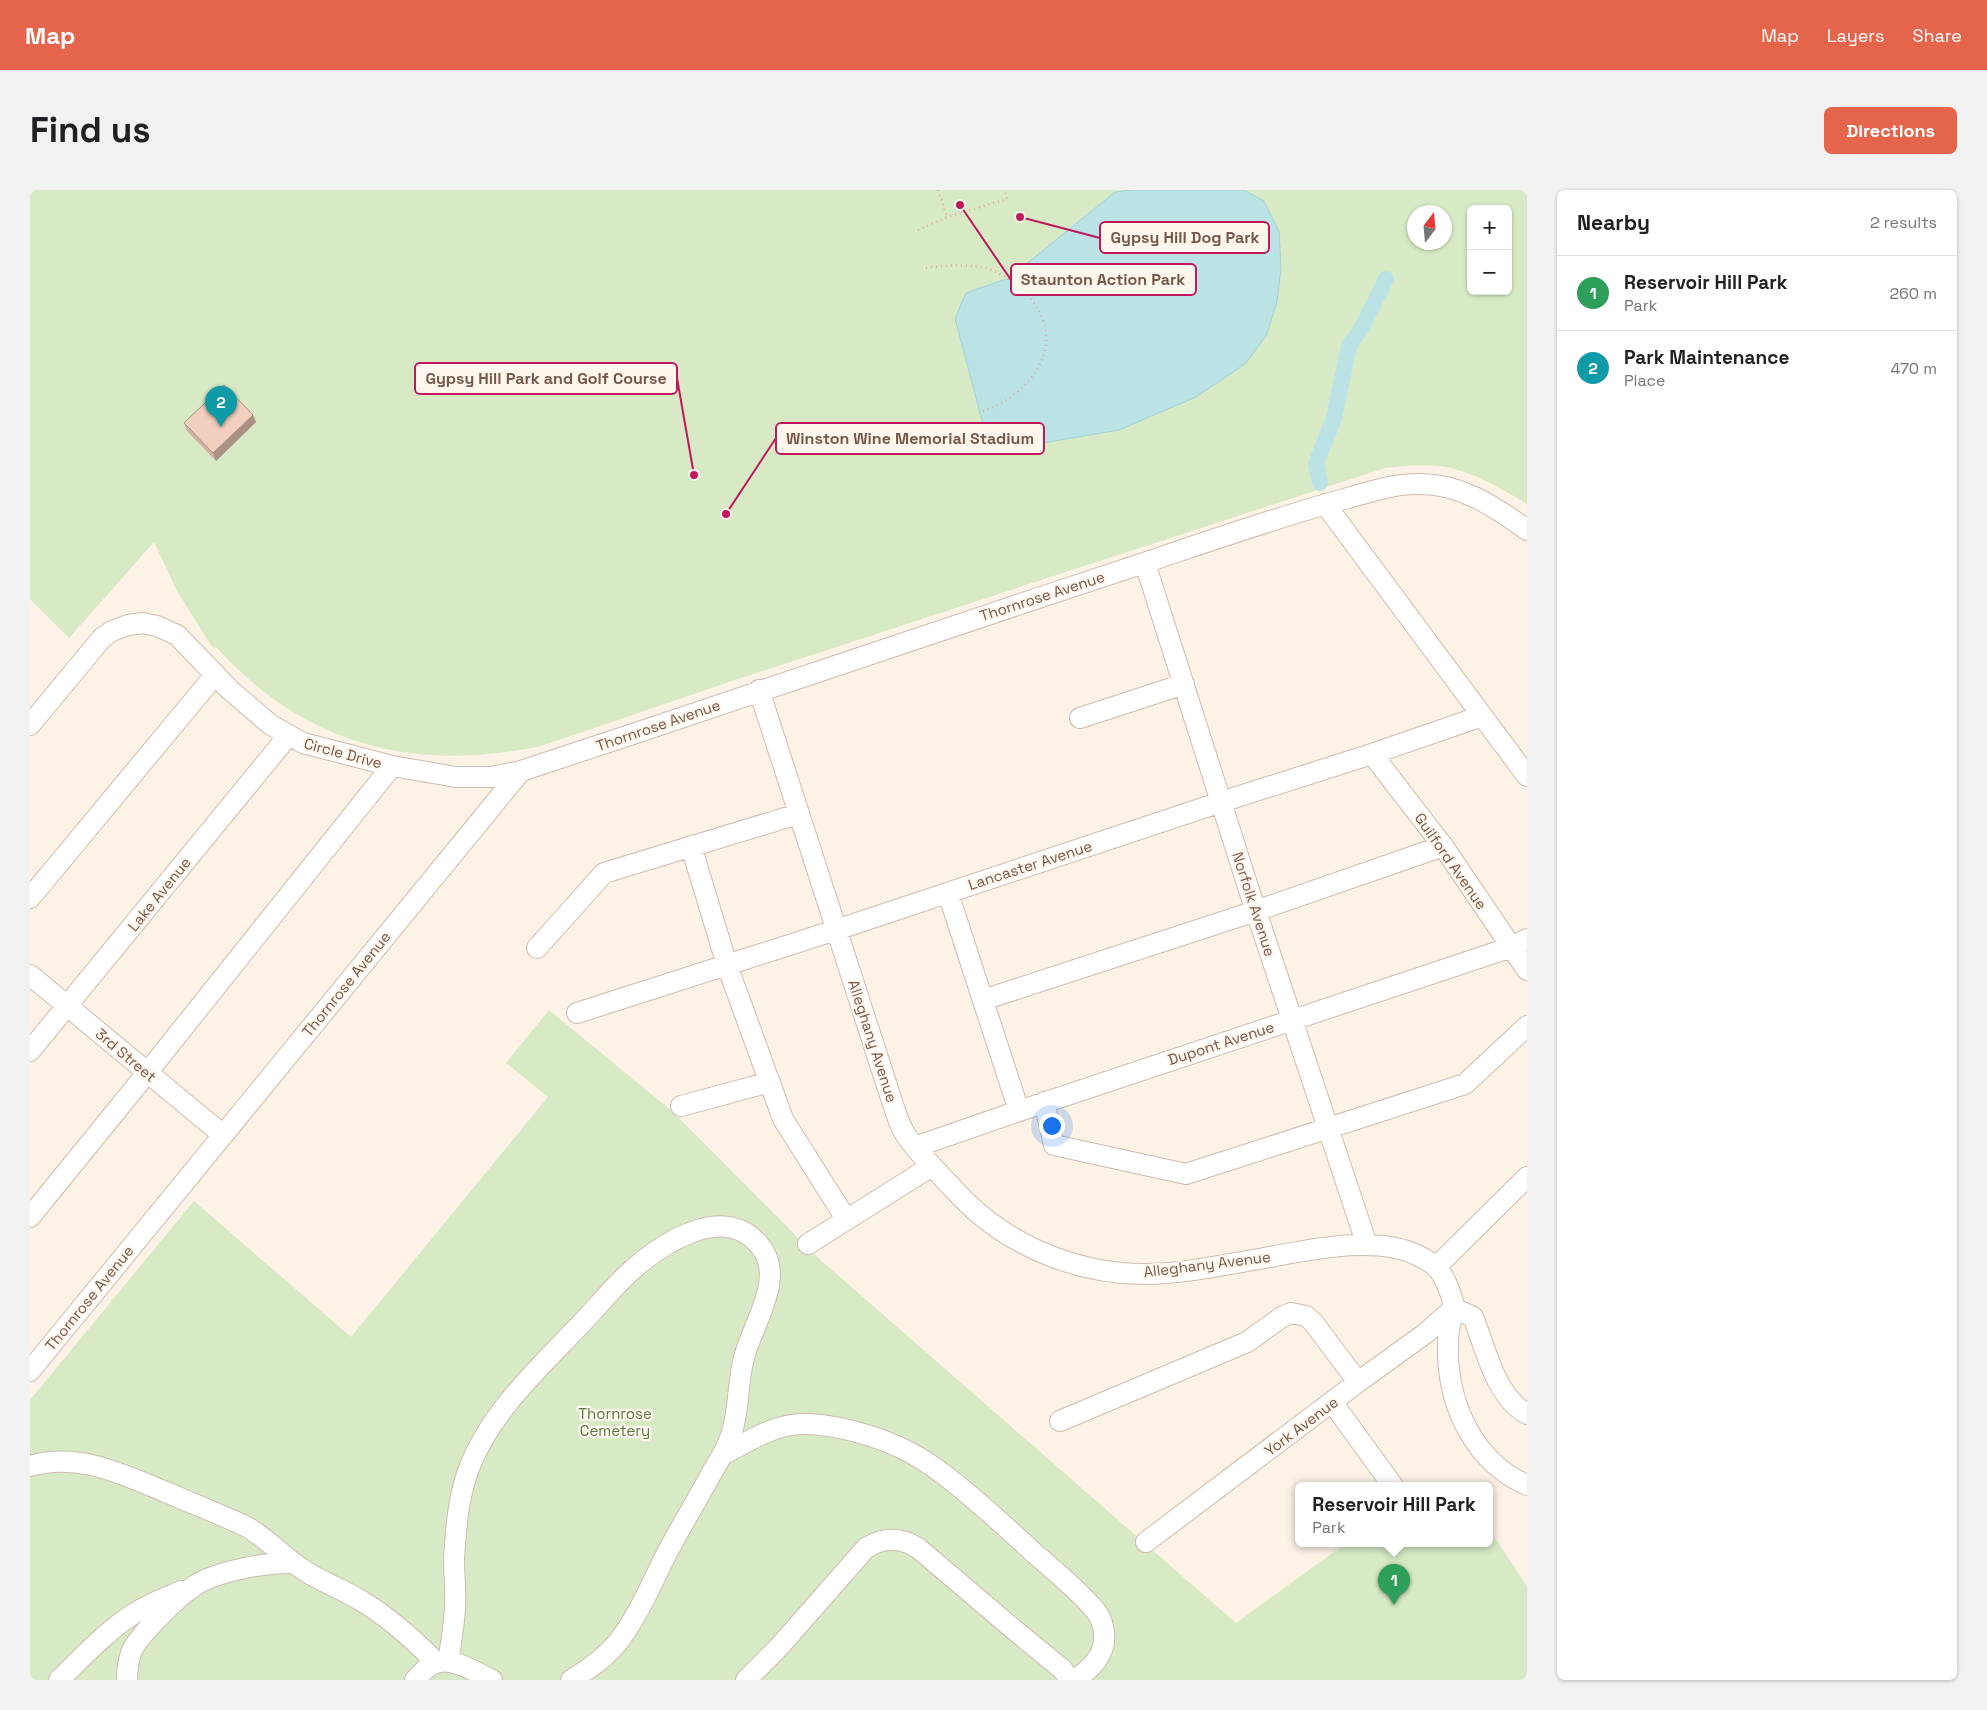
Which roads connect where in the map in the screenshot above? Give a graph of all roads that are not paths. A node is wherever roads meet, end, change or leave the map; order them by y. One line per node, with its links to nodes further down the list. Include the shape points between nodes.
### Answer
1 (1325, 504): 2 (street, Thornrose Avenue, via 1395,486 1428,484 1471,495); 3 (street, Thornrose Avenue); 7 (street)
2 (1527, 530)
3 (1145, 563): 5 (street, Norfolk Avenue); 6 (street, Thornrose Avenue)
4 (215, 675): 9 (street, Circle Drive, via 177,635 146,624 122,626 102,638); 10 (street, Circle Drive); 20 (street)
5 (1184, 684): 8 (street); 15 (street, Norfolk Avenue)
6 (759, 690): 13 (street, Thornrose Avenue); 16 (street, Alleghany Avenue)
7 (1482, 716): 11 (street, Lancaster Avenue); 14 (street)
8 (1080, 718)
9 (30, 725)
10 (288, 736): 12 (street, Circle Drive, via 316,747); 29 (street, Lake Avenue)
11 (1372, 754): 15 (street, Lancaster Avenue); 18 (street, Guilford Avenue)
12 (392, 766): 13 (street, Circle Drive, via 474,778); 34 (street)
13 (522, 771): 40 (street, Thornrose Avenue)
14 (1527, 776)
15 (1221, 802): 19 (street, Lancaster Avenue); 21 (street, Norfolk Avenue)
16 (798, 814): 17 (street); 22 (street, Alleghany Avenue)
17 (691, 846): 24 (street, via 604,872); 25 (street)
18 (1443, 846): 21 (street); 23 (street, Guilford Avenue)
19 (948, 893): 22 (street, Lancaster Avenue); 28 (street)
20 (30, 898)
21 (1256, 911): 28 (street); 31 (street, Norfolk Avenue)
22 (836, 930): 25 (street, Lancaster Avenue); 41 (street, Alleghany Avenue, via 889,1092 903,1129)
23 (1519, 943): 26 (street, Guilford Avenue); 31 (street, Dupont Avenue)
24 (537, 948)
25 (727, 965): 30 (street, Lancaster Avenue); 35 (street)
26 (1527, 970)
27 (30, 975): 29 (street, 3rd Street)
28 (983, 1000): 38 (street)
29 (68, 1006): 33 (street, Lake Avenue); 34 (street, 3rd Street)
30 (577, 1013)
31 (1292, 1020): 36 (street, Dupont Avenue); 39 (street, Norfolk Avenue)
32 (1527, 1026): 39 (street, via 1465,1084)
33 (30, 1051)
34 (147, 1073): 40 (street, 3rd Street); 44 (street)
35 (770, 1082): 37 (street); 45 (street, via 783,1119)
36 (1044, 1102): 38 (street, Dupont Avenue); 39 (street, via 1054,1146 1186,1174)
37 (682, 1106)
38 (1019, 1111): 41 (street, Dupont Avenue)
39 (1327, 1128): 47 (street, Norfolk Avenue)
40 (223, 1135): 50 (street, Thornrose Avenue)
41 (915, 1147): 42 (street, Alleghany Avenue)
42 (932, 1166): 45 (street); 47 (street, Alleghany Avenue, via 966,1202 1004,1233 1044,1253 1097,1269 1147,1274)
43 (1527, 1177): 48 (street)
44 (30, 1216)
45 (846, 1219): 46 (street)
46 (808, 1244)
47 (1367, 1244): 48 (street, Alleghany Avenue, via 1406,1251)
48 (1436, 1267): 49 (street)
49 (1454, 1308): 51 (street, York Avenue, via 1426,1333); 53 (street, via 1473,1316 1501,1388); 58 (street, via 1448,1356 1460,1414 1467,1430 1488,1457 1508,1475)
50 (30, 1371)
51 (1358, 1382): 52 (street, York Avenue); 54 (street, via 1313,1322 1306,1316 1291,1314 1247,1342)
52 (1332, 1402): 57 (street); 59 (street, York Avenue)
53 (1527, 1414)
54 (1060, 1421)
55 (722, 1455): 62 (street, via 733,1430 744,1358 771,1277 768,1260 754,1240 734,1229 714,1226 690,1232 630,1271 547,1359 489,1429 469,1470 459,1504 454,1558 455,1606); 63 (street, via 631,1624 608,1652); 70 (street, via 775,1429 804,1423 870,1436 902,1448 928,1464 1015,1536 1097,1614 1104,1632 1102,1652 1093,1666)
56 (30, 1466): 60 (street, via 52,1461 96,1465 247,1527)
57 (1390, 1482)
58 (1527, 1485)
59 (1146, 1542)
60 (294, 1564): 61 (street, via 275,1562 258,1565); 62 (street, via 376,1610)
61 (194, 1586): 64 (street, via 136,1612 97,1643); 65 (street, via 141,1636 131,1653)
62 (443, 1663): 66 (street, via 430,1665); 67 (street, via 458,1664)
63 (579, 1678)
64 (59, 1680)
65 (127, 1680)
66 (415, 1680)
67 (492, 1680)
68 (746, 1680): 69 (street, via 866,1548 891,1539 908,1542 918,1548 1062,1668)
69 (1070, 1680)
70 (1075, 1680)

